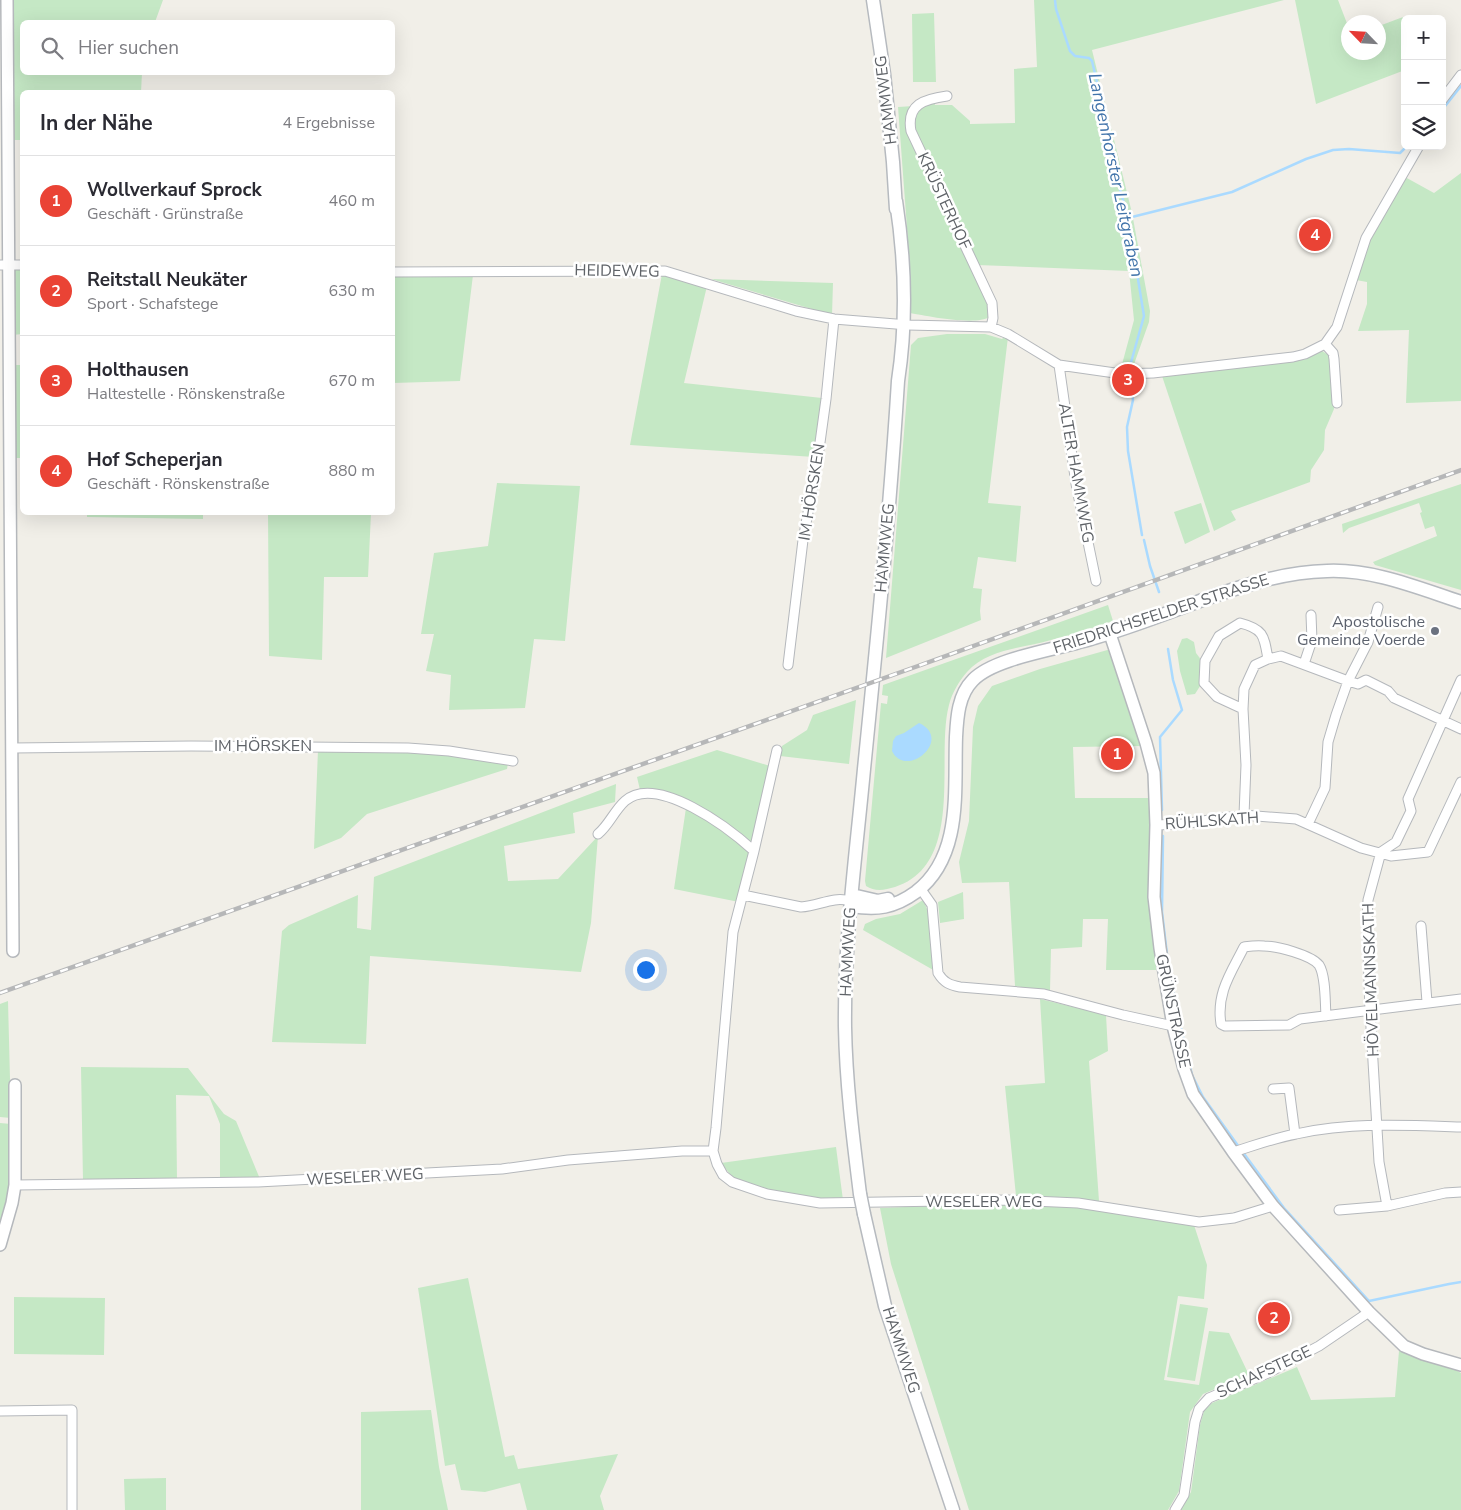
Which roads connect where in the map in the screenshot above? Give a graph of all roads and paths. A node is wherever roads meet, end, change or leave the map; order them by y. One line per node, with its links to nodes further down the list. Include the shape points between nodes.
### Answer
1 (7, 0): 7 (street)
2 (873, 0): 11 (main road, HAMMWEG, via 884,74 896,201)
3 (1461, 75): 4 (street)
4 (1446, 95)
5 (947, 96): 12 (street, KRÜSTERHOF, via 932,98 919,105 910,116 911,131 992,302)
6 (1416, 150): 13 (street, via 1366,238 1337,327)
7 (4, 265): 8 (street); 29 (street)
8 (20, 265)
9 (395, 272): 10 (street, HEIDEWEG, via 665,271 796,311)
10 (834, 319): 11 (street, HEIDEWEG); 23 (street, IM HÖRSKEN, via 821,438)
11 (899, 324): 12 (street, HEIDEWEG); 41 (main road, HAMMWEG, via 902,356)
12 (991, 327): 14 (street)
13 (1325, 344): 14 (street, via 1293,357 1153,373 1122,374); 15 (street, via 1333,353)
14 (1059, 365): 16 (street, ALTER HAMMWEG, via 1076,484)
15 (1337, 403)
16 (1096, 581)
17 (1461, 602): 20 (main road, FRIEDRICHSFELDER STRASSE, via 1364,574 1328,570 1288,574 1247,585)
18 (1378, 607): 25 (street, via 1368,642)
19 (1311, 615): 22 (street, via 1312,640)
20 (1110, 634): 35 (street, GRÜNSTRASSE, via 1154,773); 39 (main road, FRIEDRICHSFELDER STRASSE, via 996,665 971,681 957,718 953,826 946,853 934,874)
21 (1268, 658): 22 (street, via 1282,656); 26 (street, via 1255,665 1244,690); 26 (street, via 1264,636 1255,627 1240,623 1220,636 1205,661 1204,683 1217,697)
22 (1304, 664): 25 (street)
23 (788, 665)
24 (1461, 680): 27 (street)
25 (1348, 681): 27 (street, via 1358,684 1366,680 1388,691 1394,698); 34 (street, via 1328,742 1325,788)
26 (1243, 708): 33 (street)
27 (1443, 720): 28 (street); 38 (street, via 1408,799 1412,811 1396,842)
28 (1461, 728)
29 (13, 748): 31 (street, IM HÖRSKEN, via 405,748); 43 (street)
30 (777, 750): 37 (street)
31 (513, 761)
32 (1461, 782): 38 (street, RÜHLSKATH, via 1428,852 1391,856)
33 (1244, 815): 34 (street, RÜHLSKATH, via 1296,819); 35 (street, RÜHLSKATH)
34 (1308, 824): 38 (street, RÜHLSKATH, via 1361,848)
35 (1156, 825): 48 (street, GRÜNSTRASSE, via 1154,897)
36 (598, 834): 37 (street, via 625,801 642,793 670,798 700,812)
37 (754, 850): 40 (street)
38 (1381, 852): 46 (street, HÖVELMANNSKATH, via 1368,900)
39 (917, 890): 41 (main road, via 895,898); 48 (street, via 932,905 938,973 943,981 960,987 1044,994)
40 (743, 895): 41 (street, via 801,907 832,899); 54 (street, via 733,932)
41 (851, 901): 66 (main road, HAMMWEG, bridge, via 845,1027 849,1112 860,1194 886,1306)
42 (1421, 926): 45 (street)
43 (13, 951)
44 (1461, 999): 45 (street)
45 (1427, 1002): 46 (street)
46 (1370, 1011): 47 (street); 51 (street, HÖVELMANNSKATH)
47 (1326, 1016): 47 (street, via 1300,1019 1289,1025 1221,1024 1219,1013 1223,989 1244,947 1266,945 1312,958 1323,977)
48 (1173, 1026): 55 (street, GRÜNSTRASSE, via 1193,1094)
49 (15, 1085): 56 (street)
50 (1273, 1089): 53 (street, via 1290,1088)
51 (1378, 1124): 52 (street); 53 (street); 59 (street, HÖVELMANNSKATH, via 1379,1162)
52 (1461, 1127)
53 (1295, 1134): 55 (street)
54 (713, 1151): 56 (street, WESELER WEG, via 568,1160 502,1169 267,1182); 58 (street, WESELER WEG, via 716,1164 732,1182 767,1194 820,1202 1008,1200 1078,1203 1200,1222 1234,1218)
55 (1233, 1152): 58 (street, GRÜNSTRASSE)
56 (16, 1185): 61 (street)
57 (1461, 1192): 59 (street)
58 (1273, 1206): 62 (street, GRÜNSTRASSE)
59 (1387, 1206): 60 (street)
60 (1339, 1210)
61 (0, 1246)
62 (1369, 1312): 63 (street, GRÜNSTRASSE, via 1404,1346); 67 (street, SCHAFSTEGE, via 1320,1346 1209,1398 1199,1408 1184,1495)
63 (1461, 1365)
64 (0, 1411): 65 (street, via 72,1410)
65 (72, 1510)
66 (953, 1510)
67 (1175, 1510)

